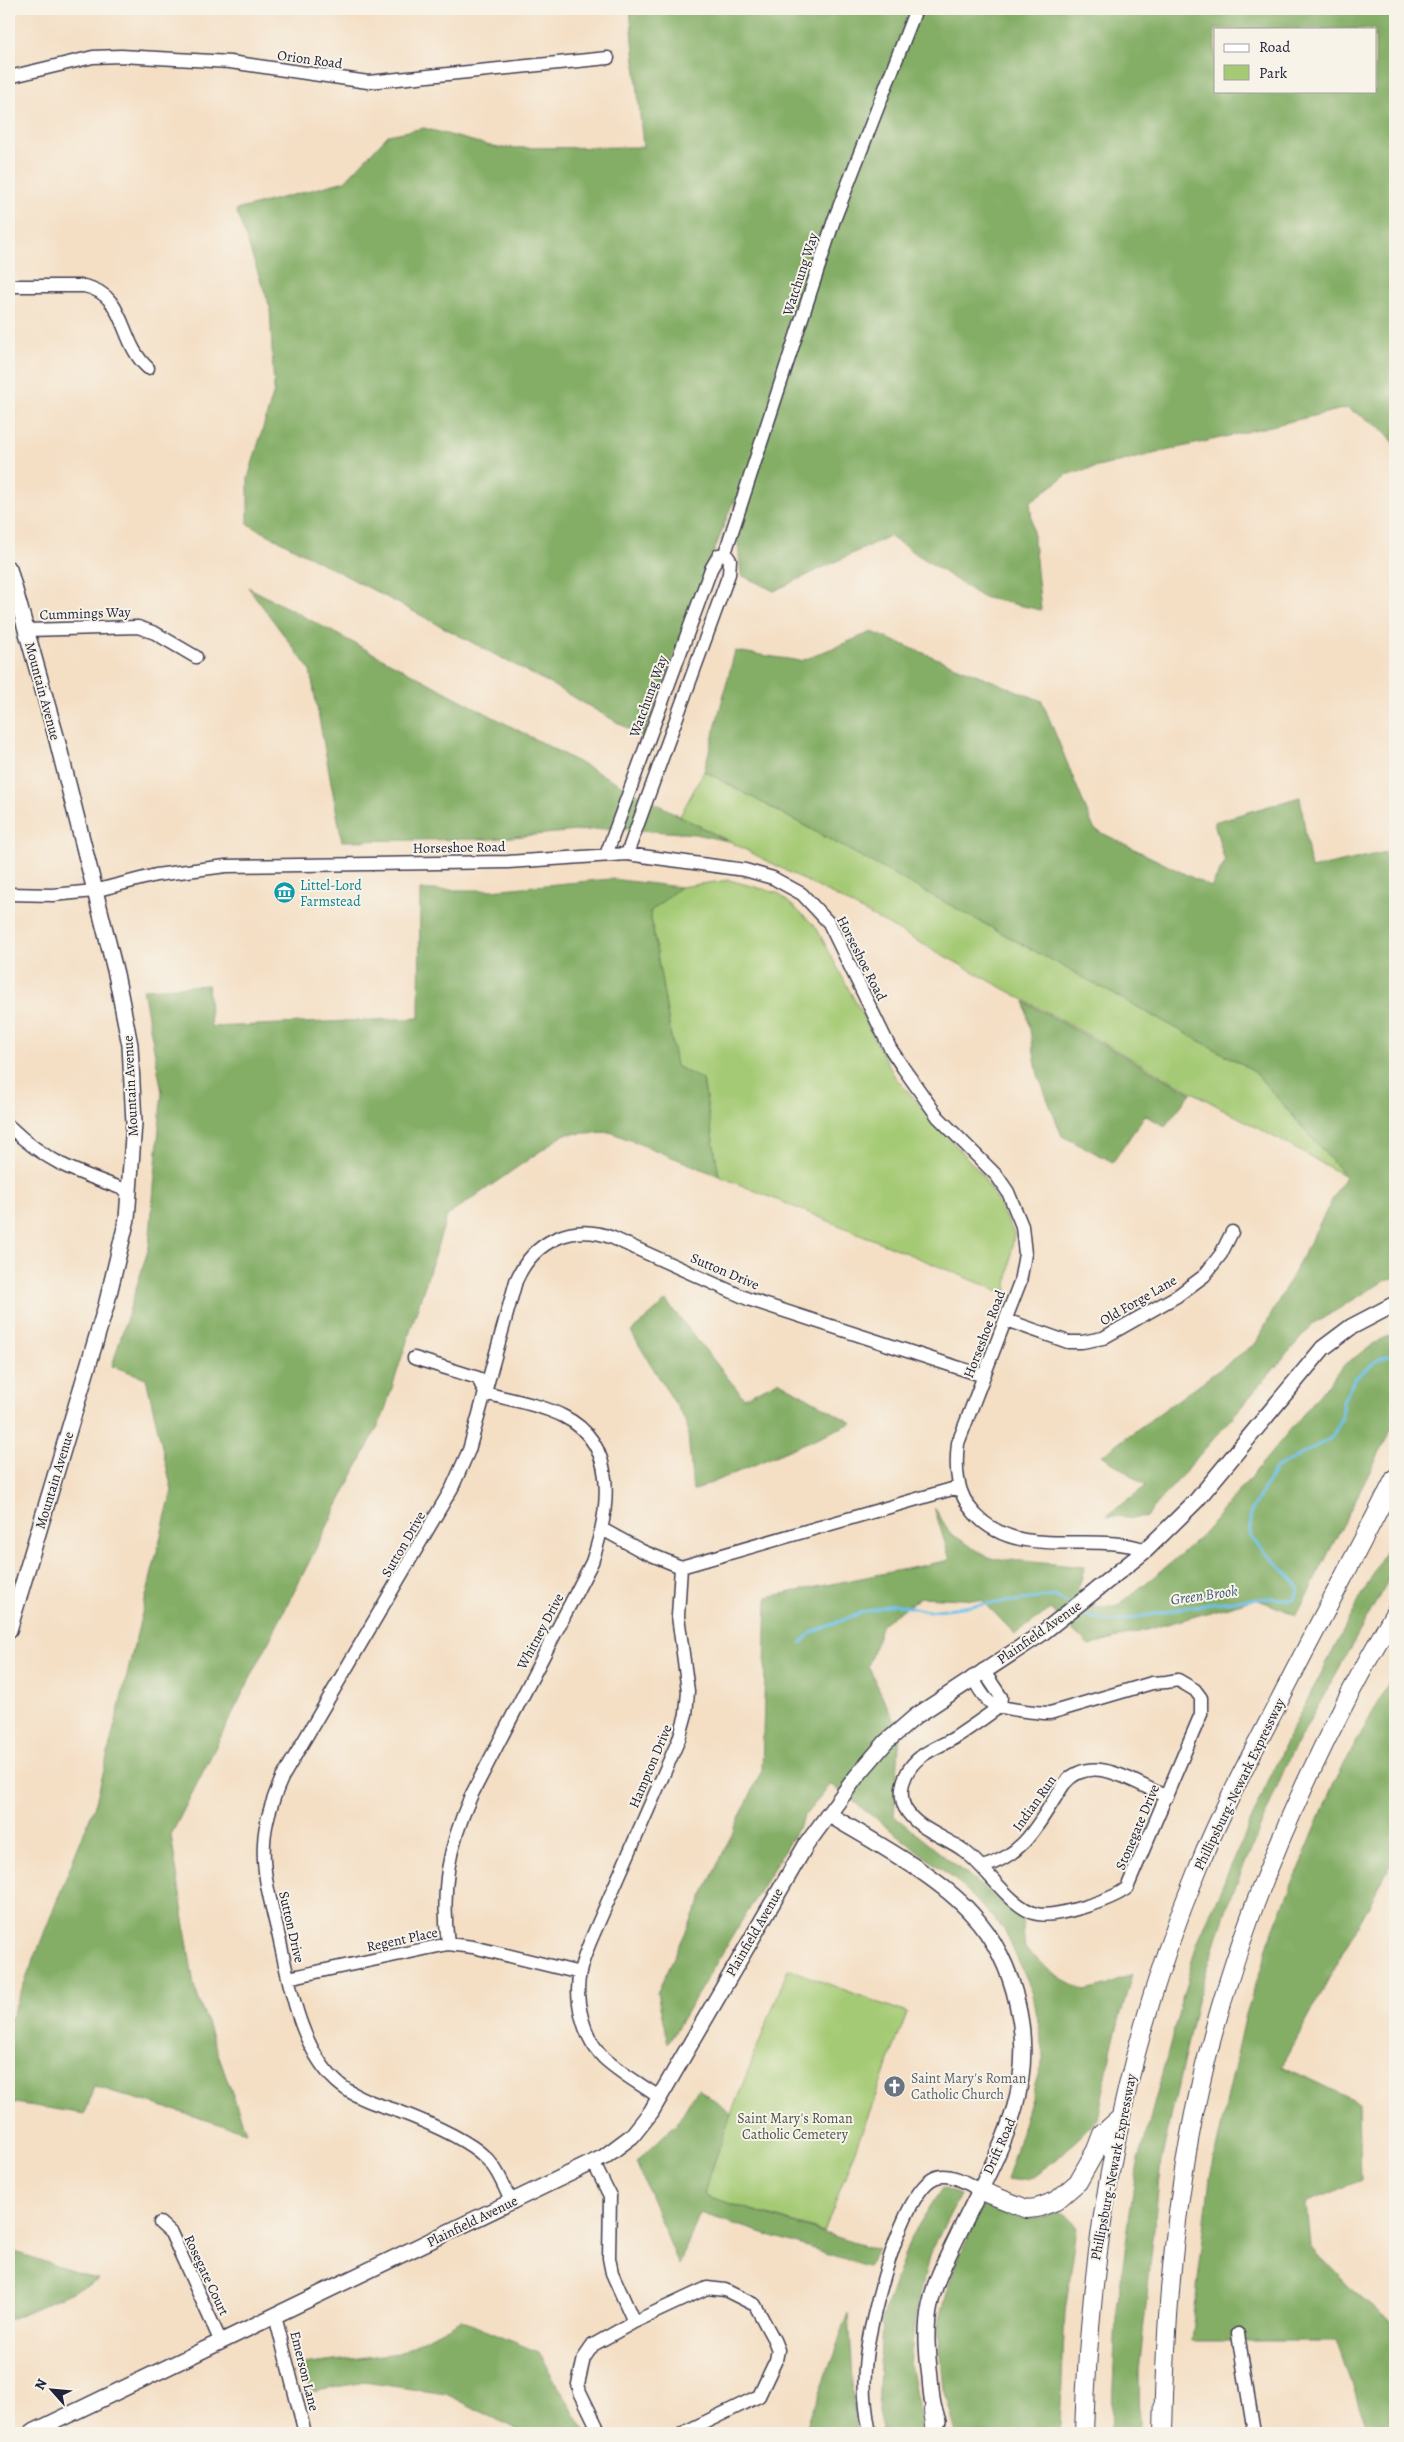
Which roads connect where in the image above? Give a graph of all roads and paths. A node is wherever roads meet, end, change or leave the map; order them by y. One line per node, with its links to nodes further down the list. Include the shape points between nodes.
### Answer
1 (916, 9): 6 (street, Watchung Way, via 834,220)
2 (608, 58): 3 (street, Orion Road, via 368,82 230,62 121,56 93,57)
3 (9, 77)
4 (9, 286): 5 (street, via 95,288 115,304 134,352)
5 (148, 368)
6 (724, 553): 10 (street, Watchung Way, via 730,560 729,574); 11 (street, Watchung Way, via 719,555 711,569)
7 (9, 570): 8 (main road, Mountain Avenue)
8 (27, 630): 9 (street, Cummings Way, via 138,627); 12 (main road, Mountain Avenue)
9 (196, 657)
10 (627, 854): 11 (street, Horseshoe Road); 18 (street, Horseshoe Road, via 758,873 788,885 820,912 841,944 890,1048 938,1117 997,1176 1018,1212 1025,1240 1024,1269)
11 (606, 855): 12 (street, Horseshoe Road, via 508,862 226,866 156,875)
12 (94, 892): 13 (street, Horseshoe Road); 15 (main road, Mountain Avenue, via 116,974 130,1045 134,1123)
13 (9, 894)
14 (9, 1126): 15 (street, via 34,1149 65,1168)
15 (129, 1191): 28 (main road, Mountain Avenue, via 127,1219 106,1306)
16 (1232, 1232): 18 (street, Old Forge Lane, via 1221,1254 1204,1276 1178,1296 1103,1338 1068,1342)
17 (1395, 1304): 25 (main road, Plainfield Avenue, via 1351,1327 1323,1348 1196,1501)
18 (1006, 1320): 20 (street, Horseshoe Road)
19 (414, 1358): 21 (street, via 478,1378)
20 (984, 1376): 21 (street, Sutton Drive, via 748,1299 606,1236 576,1232 536,1250 522,1268); 23 (street, Horseshoe Road, via 958,1442 955,1463)
21 (485, 1393): 24 (street, Whitney Drive, via 561,1415 588,1435 604,1465 606,1503); 36 (street, Sutton Drive, via 469,1450 452,1488 282,1778 272,1801 264,1842 265,1867)
22 (1395, 1478): 38 (highway, Phillipsburg-Newark Expressway, via 1235,1785 1202,1858 1148,2007)
23 (959, 1487): 25 (street, Horseshoe Road, via 971,1510 982,1522 1012,1538 1116,1542); 26 (street)
24 (602, 1530): 26 (street); 34 (street, Whitney Drive, via 584,1580 457,1826 446,1881)
25 (1146, 1550): 29 (main road, Plainfield Avenue, via 1041,1634)
26 (681, 1567): 35 (street, Hampton Drive, via 678,1616 688,1691 686,1714 679,1739 590,1942)
27 (1395, 1612): 56 (highway, via 1308,1778 1260,1891 1230,1976 1194,2114 1175,2232 1165,2349)
28 (9, 1630)
29 (977, 1673): 30 (street, via 1001,1697); 32 (main road, Plainfield Avenue, via 916,1716 886,1742)
30 (1000, 1706): 31 (street, Stonegate Drive, via 1050,1713 1152,1683 1178,1680 1195,1690 1201,1698 1202,1707); 33 (street, Stonegate Drive, via 913,1763 906,1775 902,1794 906,1809 912,1816 963,1849)
31 (1166, 1797): 33 (street, Indian Run, via 1103,1769 1082,1770 1064,1784 1018,1851); 33 (street, Stonegate Drive, via 1127,1888 1117,1896 1050,1914 1038,1914 1019,1906)
32 (828, 1814): 37 (main road, Plainfield Avenue, via 779,1888); 40 (main road, Drift Road, via 952,1894 972,1913 1008,1972 1022,2021 1021,2082 1018,2102 1005,2137)
33 (983, 1867)
34 (448, 1944): 35 (street, Regent Place); 36 (street, Regent Place)
35 (580, 1973): 37 (street, Hampton Drive, via 578,1999 595,2047 603,2058)
36 (288, 1978): 41 (street, Sutton Drive, via 295,2008 330,2075 365,2100 411,2116 469,2144 486,2157)
37 (660, 2098): 39 (main road, Plainfield Avenue, via 632,2136)
38 (1119, 2119): 40 (highway, via 1102,2134 1078,2182 1056,2201 1026,2209); 55 (highway, Phillipsburg-Newark Expressway, via 1094,2273 1086,2355)
39 (593, 2162): 41 (main road, Plainfield Avenue); 44 (street, via 610,2196 612,2273)
40 (979, 2190): 47 (main road, Drift Road, via 940,2274 930,2305 927,2334); 52 (street, via 957,2178 938,2177 921,2187 911,2204 895,2244 872,2325 864,2384)
41 (512, 2203): 43 (main road, Plainfield Avenue)
42 (160, 2223): 46 (street, Rosegate Court, via 171,2234)
43 (275, 2316): 46 (main road, Plainfield Avenue); 49 (street, Emerson Lane)
44 (634, 2322): 50 (street, via 593,2345 578,2375 580,2392); 51 (street, via 708,2288 715,2288 755,2306 774,2340 778,2350 776,2360 759,2396)
45 (1238, 2334): 57 (street)
46 (221, 2342): 48 (main road, Plainfield Avenue)
47 (934, 2410): 53 (highway); 54 (main road, Drift Road)
48 (31, 2433)
49 (305, 2433)
50 (600, 2433)
51 (683, 2433)
52 (870, 2433)
53 (936, 2433)
54 (943, 2433)
55 (1084, 2433)
56 (1163, 2433)
57 (1254, 2433)

